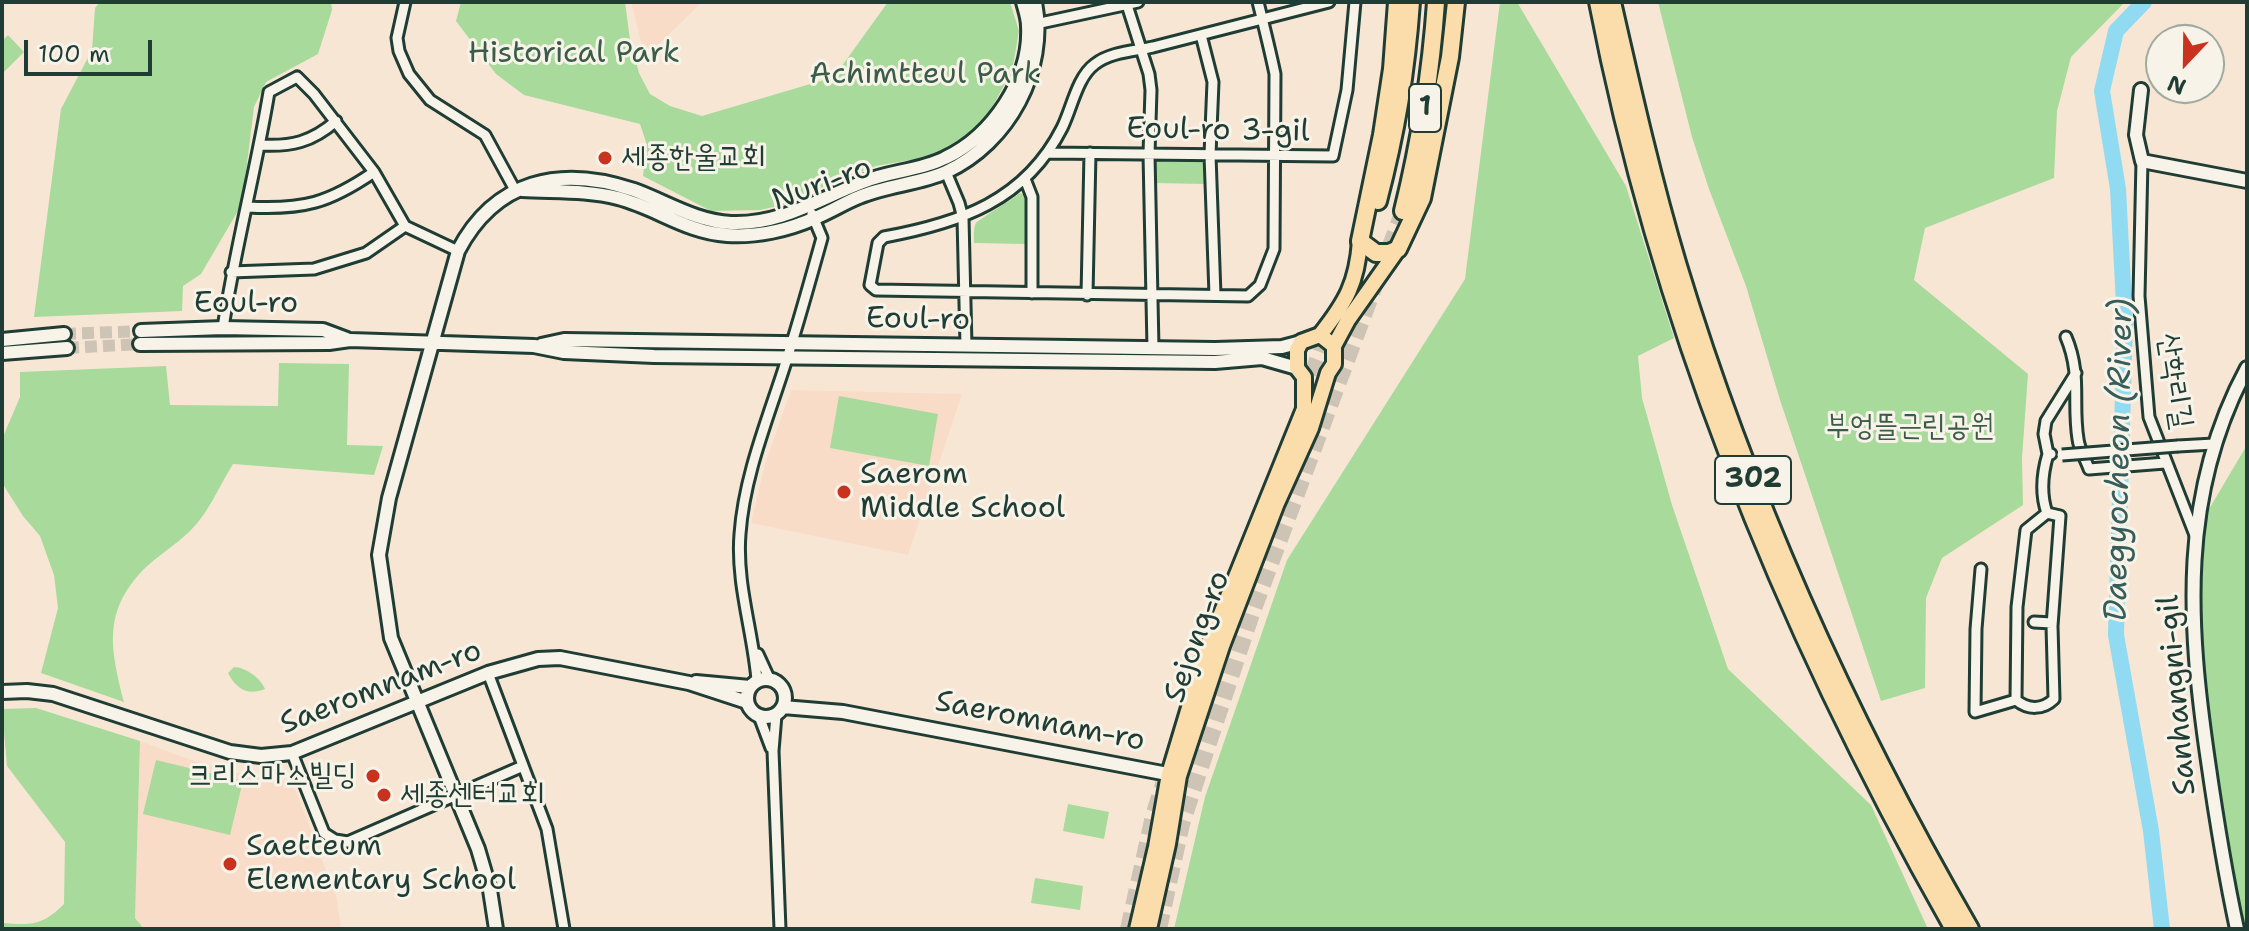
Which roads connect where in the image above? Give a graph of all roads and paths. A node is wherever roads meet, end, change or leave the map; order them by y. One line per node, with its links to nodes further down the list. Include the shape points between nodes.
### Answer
1 (405, 2): 31 (street, via 397,38 409,74 430,100 485,135)
2 (1023, 2): 15 (street, Nuri-ro)
3 (1035, 2): 15 (street, Nuri-ro)
4 (1258, 2): 14 (street)
5 (1329, 2): 14 (street)
6 (1355, 2): 25 (street, Eoul-ro 3-gil, via 1347,90 1333,156)
7 (1397, 2): 38 (highway, via 1390,82)
8 (1411, 2): 32 (highway, 1, via 1395,137)
9 (1436, 2): 34 (highway, 1, via 1420,142)
10 (1456, 2): 39 (highway, via 1422,198)
11 (1598, 2): 90 (highway, 302, via 1625,124 1667,272 1764,547 1828,692)
12 (1612, 2): 91 (highway, 302, via 1678,266 1770,525 1915,835)
13 (1132, 3): 15 (street); 17 (street)
14 (1262, 19): 16 (street); 25 (street, via 1275,74)
15 (1034, 25): 28 (street, Nuri-ro, via 1031,71 1007,123 980,150); 35 (street, Nuri-ro, via 1018,77 998,115 975,139 945,159 866,180)
16 (1201, 35): 17 (street); 24 (street, via 1213,82)
17 (1141, 50): 21 (street, via 1106,58 1087,71); 23 (street, via 1151,90)
18 (2141, 90): 26 (street, via 2136,135)
19 (336, 121): 20 (street, via 307,142); 20 (street, via 297,77 269,92); 27 (street)
20 (260, 145): 33 (street)
21 (1048, 153): 22 (street, Eoul-ro 3-gil); 29 (street)
22 (1090, 153): 23 (street, Eoul-ro 3-gil); 44 (street, Eoul-ro 3-gil)
23 (1149, 154): 24 (street, Eoul-ro 3-gil); 46 (street)
24 (1210, 155): 25 (street, Eoul-ro 3-gil); 45 (street)
25 (1273, 155): 45 (street, via 1274,249 1267,274 1248,296)
26 (2142, 161): 30 (street); 65 (street, 산학리길, via 2140,320 2149,417)
27 (374, 172): 33 (street, via 334,197 309,205); 37 (street)
28 (946, 172): 35 (street, Nuri-ro); 36 (street)
29 (1025, 179): 36 (street); 43 (street, via 1032,197)
30 (2247, 181)
31 (515, 190): 35 (street, Nuri-ro, via 540,180 595,182 630,189 703,219 730,223); 40 (street, Nuri-ro, via 479,217)
32 (1377, 205)
33 (248, 207): 41 (street)
34 (1403, 211)
35 (812, 213): 57 (street, via 822,238)
36 (963, 218): 42 (street); 42 (street, via 884,237 869,281 876,290)
37 (405, 226): 40 (street); 41 (street, via 366,253 314,269)
38 (1360, 241): 39 (highway, via 1376,253); 48 (main road, via 1348,297)
39 (1398, 249): 55 (main road, Sejong-ro)
40 (458, 251): 53 (street, Nuri-ro)
41 (231, 272): 47 (street)
42 (966, 291): 43 (street); 54 (street)
43 (1032, 293): 44 (street)
44 (1087, 295): 46 (street)
45 (1215, 295): 46 (street)
46 (1153, 296): 56 (street)
47 (223, 328): 51 (street, Eoul-ro, via 323,330); 51 (street, Eoul-ro, via 140,337)
48 (1320, 335): 52 (main road); 55 (main road)
49 (2066, 337): 62 (street, 산학리길)
50 (2, 340): 58 (street, via 65,341)
51 (350, 340): 53 (street, Eoul-ro)
52 (1301, 342): 56 (street, Eoul-ro, via 1282,347); 60 (main road, Sejong-ro)
53 (433, 344): 57 (street, Eoul-ro, via 534,346 564,340); 76 (street, Nuri-ro, via 389,498 379,555 391,638)
54 (966, 346): 56 (street, Eoul-ro); 57 (street, Eoul-ro)
55 (1334, 346): 61 (main road, Sejong-ro, via 1336,356)
56 (1153, 348)
57 (790, 351): 60 (street, Eoul-ro, via 1215,362 1262,358); 72 (street, via 762,434 740,535 739,567)
58 (2, 353)
59 (2247, 368): 63 (street, Sanhangni-gil)
60 (1300, 372): 61 (main road, via 1320,377); 83 (main road, Sejong-ro, via 1306,398 1300,423 1206,651)
61 (1328, 373): 83 (main road, Sejong-ro)
62 (2076, 373): 64 (street, via 2046,421); 65 (street, 산학리길, via 2078,440 2089,469)
63 (2214, 444): 64 (street, bridge); 67 (street, Sanhangni-gil)
64 (2048, 454): 66 (street, via 2042,475)
65 (2165, 463): 67 (street, 산학리길)
66 (2047, 513): 70 (street, via 2060,516); 75 (street, via 2026,530 2017,607)
67 (2195, 535): 92 (street, Sanhangni-gil, via 2195,670)
68 (1981, 569): 75 (street, via 1975,712)
69 (2034, 622): 70 (street)
70 (2052, 623): 75 (street, via 2054,699 2031,708)
71 (488, 673): 73 (street, Saeromnam-ro, via 560,658); 76 (street, Saeromnam-ro); 82 (street)
72 (759, 682): 73 (street, Saeromnam-ro); 77 (street); 78 (street, via 780,684)
73 (689, 683): 77 (street, Saeromnam-ro)
74 (2, 692): 81 (street, Saeromnam-ro, via 53,694 230,752)
75 (2016, 700)
76 (418, 702): 81 (street, Saeromnam-ro); 84 (street, Nuri-ro)
77 (747, 702): 79 (street)
78 (781, 705): 79 (street); 80 (street); 83 (street, Saeromnam-ro)
79 (759, 716): 80 (street)
80 (773, 751): 87 (street)
81 (292, 753): 84 (street, via 324,833 335,840 348,842)
82 (523, 766): 84 (street); 86 (street, via 547,829)
83 (1174, 775): 88 (main road, Sejong-ro); 89 (main road, Sejong-ro, via 1168,844)
84 (453, 795): 85 (street, Nuri-ro, via 478,849)
85 (496, 929)
86 (564, 929)
87 (780, 929)
88 (1137, 929)
89 (1149, 929)
90 (1954, 929)
91 (1970, 929)
92 (2237, 929)

